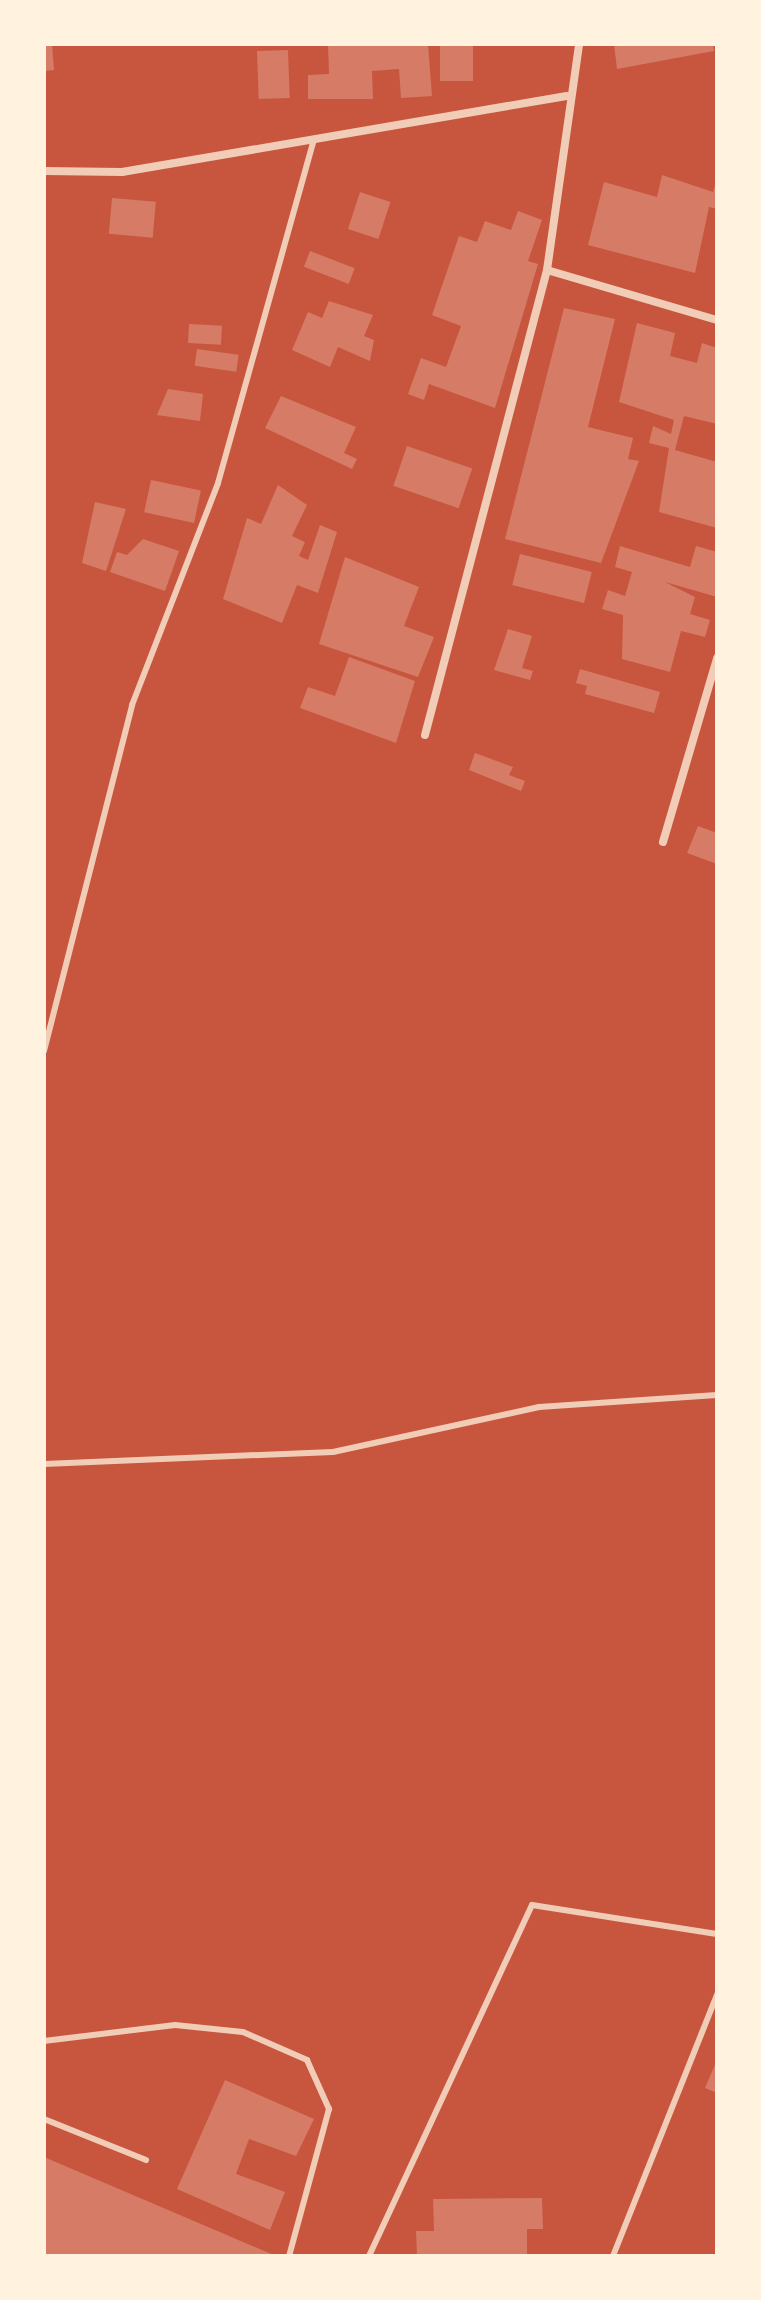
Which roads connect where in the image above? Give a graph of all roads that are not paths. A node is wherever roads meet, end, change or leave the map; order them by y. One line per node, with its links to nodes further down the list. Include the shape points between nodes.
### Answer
1 (579, 44): 2 (street)
2 (567, 96): 3 (street); 5 (street)
3 (314, 140): 4 (street, via 122,172); 10 (lane, via 218,483 132,705)
4 (44, 171)
5 (547, 270): 6 (street); 8 (street)
6 (717, 320)
7 (717, 658): 9 (street)
8 (425, 735)
9 (663, 842)
10 (44, 1051)
11 (717, 1395): 12 (lane, via 539,1407 333,1452)
12 (44, 1464)
13 (717, 1934): 19 (lane, via 532,1905)
14 (717, 1994): 20 (lane)
15 (44, 2041): 18 (lane, via 175,2025 243,2032 307,2060 329,2109)
16 (44, 2119): 17 (lane)
17 (146, 2160)
18 (289, 2256)
19 (369, 2256)
20 (613, 2256)

